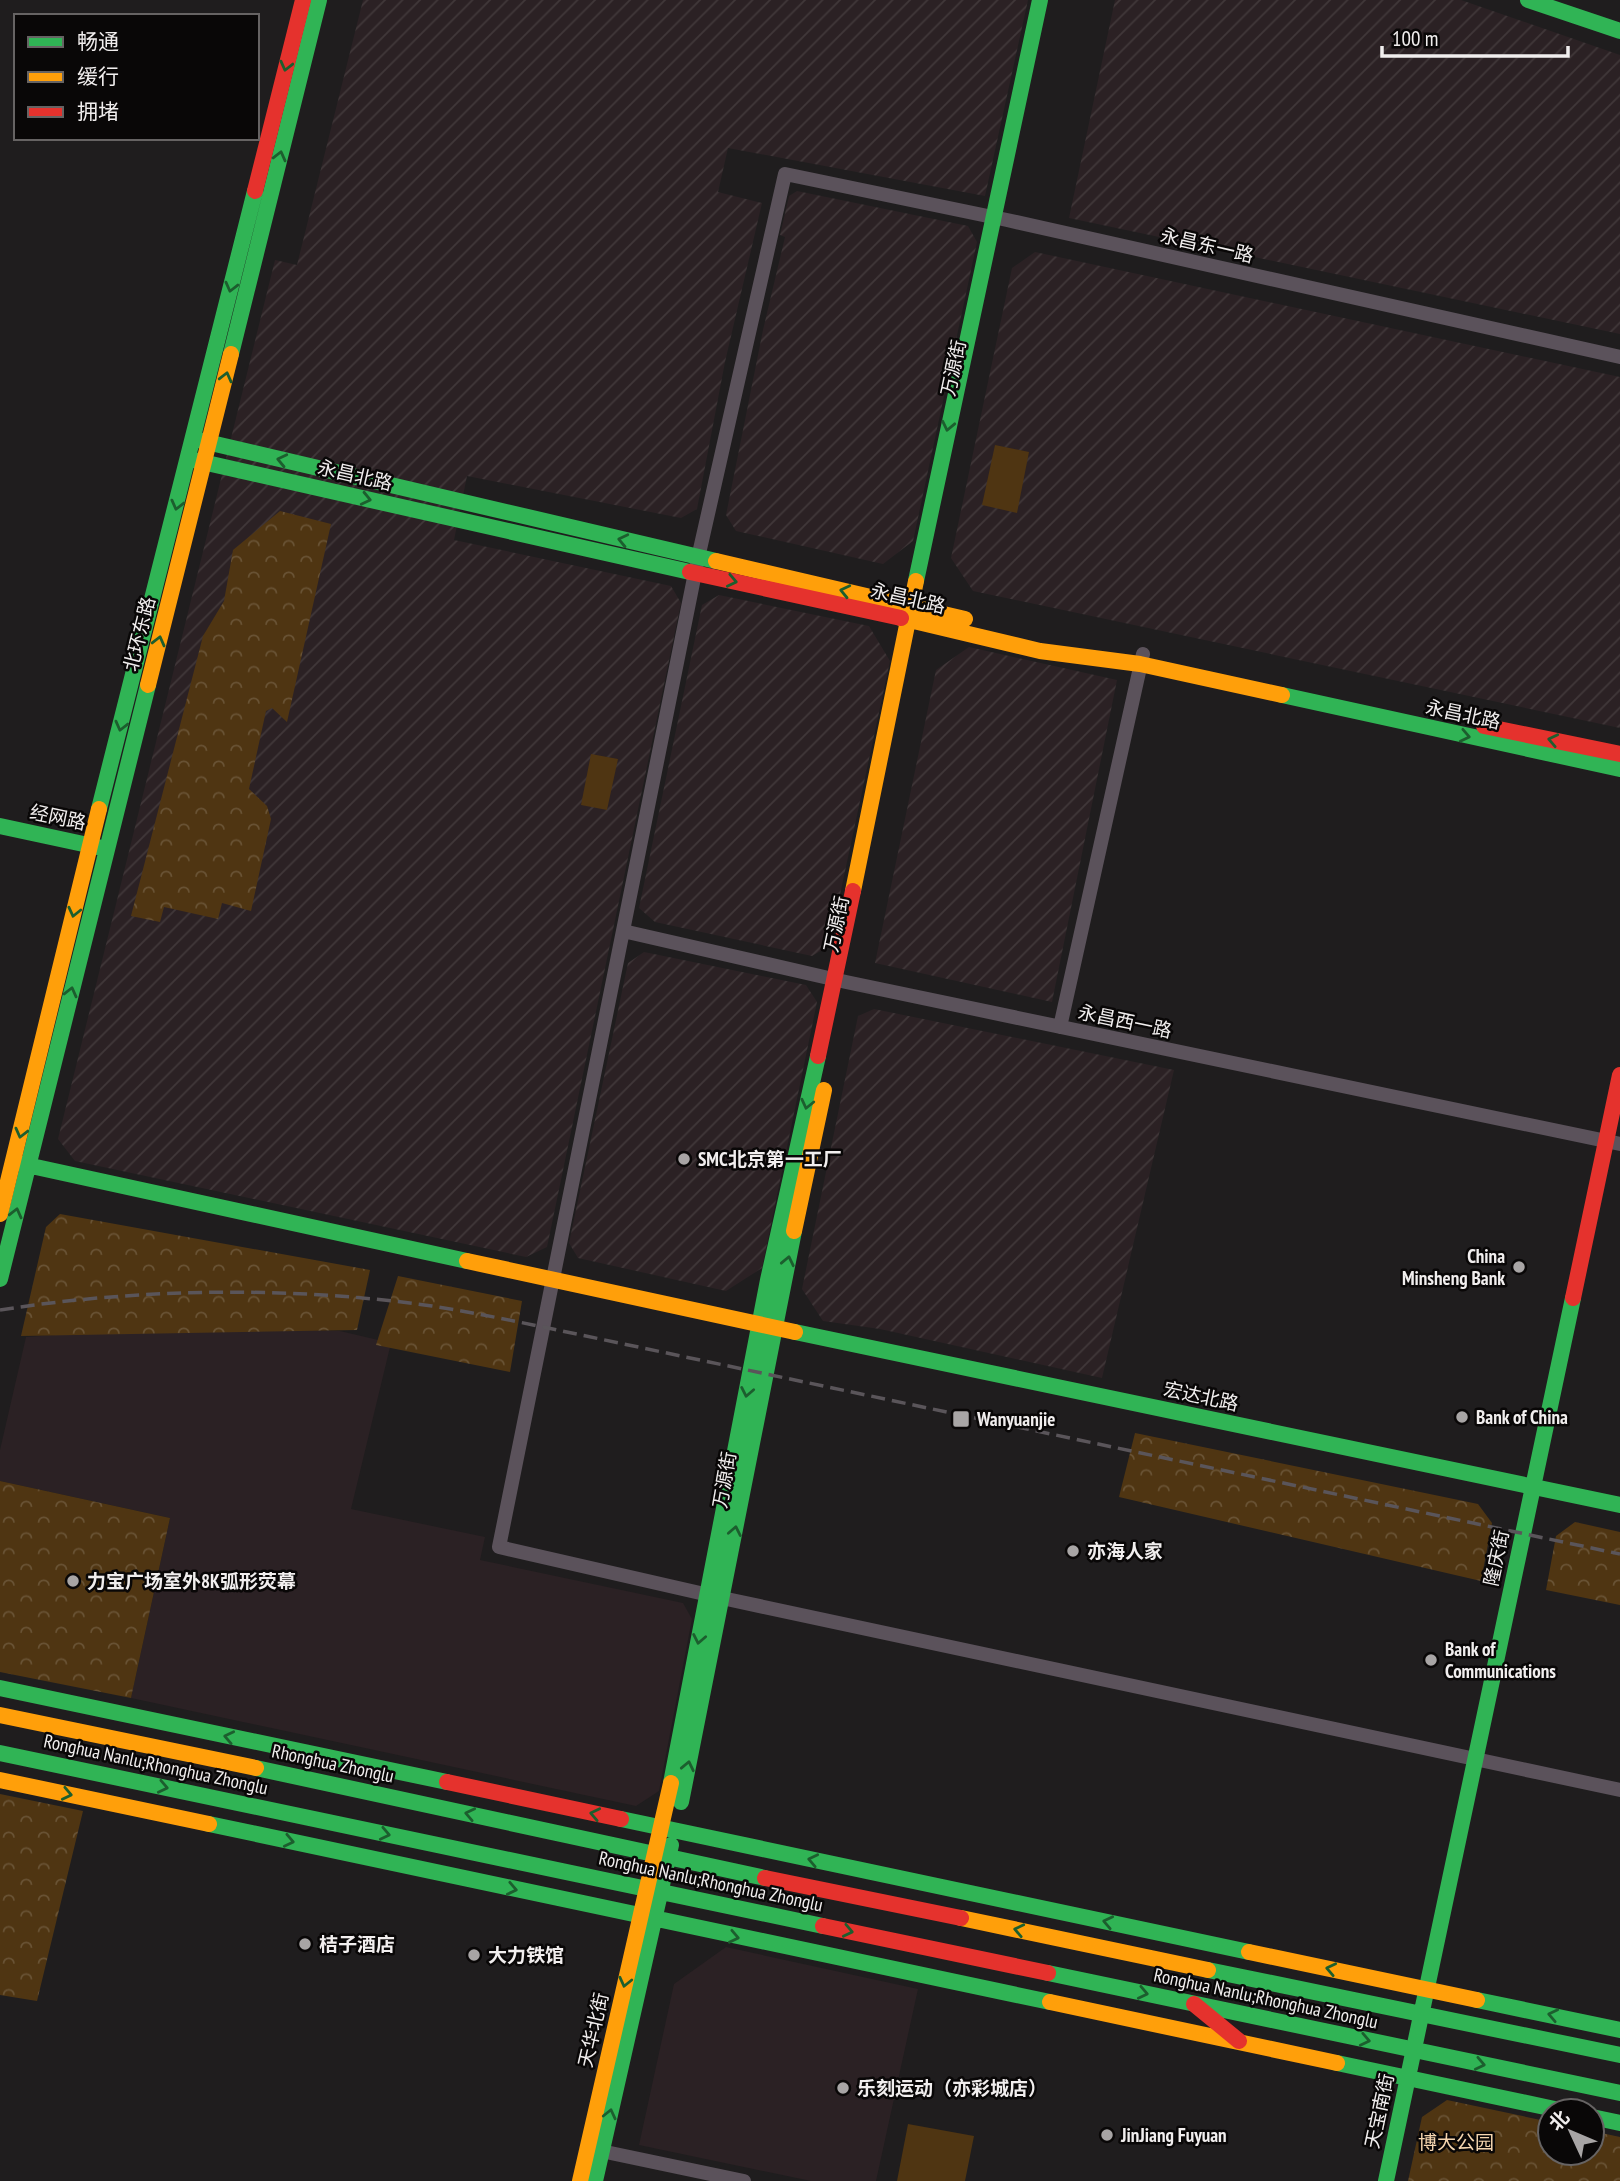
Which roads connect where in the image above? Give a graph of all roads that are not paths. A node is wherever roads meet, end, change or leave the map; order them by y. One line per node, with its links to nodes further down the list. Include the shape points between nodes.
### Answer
1 (303, 0): 9 (street, 北环东路, one-way to 9)
2 (319, 0): 9 (street, 北环东路, one-way to 2)
3 (1040, 0): 7 (street, 万源街)
4 (1053, 0): 7 (street, 万源街)
5 (1528, 0): 6 (street)
6 (1620, 30)
7 (1000, 219): 8 (street, 永昌东一路); 11 (street, 永昌东一路, via 785,174); 12 (street, 万源街)
8 (1620, 357)
9 (202, 441): 10 (street, 北环东路); 11 (street, 永昌北路, one-way to 9)
10 (197, 460): 11 (street, 永昌北路, one-way to 11); 17 (street, 北环东路)
11 (696, 566): 12 (street, 永昌北路); 18 (street)
12 (915, 614): 13 (street, 永昌北路, via 1040,651); 19 (street, 万源街)
13 (1141, 659): 14 (street, 永昌北路, one-way to 13); 15 (street, 永昌北路, one-way to 15); 20 (street)
14 (1620, 754)
15 (1620, 769)
16 (0, 826): 17 (street, 经网路)
17 (98, 848): 23 (street, 北环东路)
18 (623, 931): 19 (street, 永昌西一路); 26 (street)
19 (840, 981): 20 (street, 永昌西一路); 27 (street, 万源街)
20 (1060, 1027): 22 (street, 永昌西一路)
21 (1620, 1075): 22 (street, 隆庆街)
22 (1613, 1143): 28 (street, 隆庆街)
23 (20, 1164): 24 (street, 北环东路); 25 (street, 北环东路, one-way to 23); 26 (street, 宏达北路)
24 (0, 1214)
25 (0, 1279)
26 (551, 1279): 27 (street, 宏达北路); 30 (street, via 499,1547)
27 (766, 1326): 28 (street, 宏达北路); 30 (street, 万源街)
28 (1533, 1486): 29 (street, 宏达北路); 36 (street, 隆庆街)
29 (1620, 1505)
30 (715, 1596): 36 (street); 39 (street, 万源街)
31 (0, 1688): 32 (street)
32 (92, 1708): 34 (street); 39 (street, one-way to 32)
33 (0, 1715): 34 (street, Rhonghua Zhonglu)
34 (136, 1741): 41 (street, Rhonghua Zhonglu, one-way to 34)
35 (0, 1753): 40 (street, Ronghua Nanlu;Rhonghua Zhonglu, one-way to 40)
36 (1475, 1759): 38 (street); 47 (street, 隆庆街)
37 (0, 1780): 43 (street, one-way to 43)
38 (1620, 1790)
39 (668, 1830): 41 (street, 万源街); 42 (street, one-way to 39)
40 (432, 1844): 43 (street); 44 (street, Ronghua Nanlu;Rhonghua Zhonglu)
41 (662, 1856): 44 (street, 万源街); 45 (street, Ronghua Nanlu;Rhonghua Zhonglu)
42 (849, 1868): 45 (street); 47 (street, one-way to 42)
43 (486, 1883): 46 (street, one-way to 46)
44 (654, 1891): 46 (street, 天华北街); 48 (street, Ronghua Nanlu;Rhonghua Zhonglu, one-way to 48)
45 (888, 1903): 49 (street, Ronghua Nanlu;Rhonghua Zhonglu, one-way to 45)
46 (647, 1918): 53 (street, one-way to 53); 59 (street, 天华北街, one-way to 46); 60 (street, 天华北街, one-way to 60)
47 (1426, 1989): 49 (street, 隆庆街); 50 (street, one-way to 47)
48 (1194, 2004): 53 (street); 54 (street, Ronghua Nanlu;Rhonghua Zhonglu, one-way to 54)
49 (1422, 2013): 54 (street, 隆庆街); 55 (street, Ronghua Nanlu;Rhonghua Zhonglu)
50 (1598, 2025): 51 (street); 52 (street)
51 (1620, 2030)
52 (1620, 2042)
53 (1242, 2043): 56 (street)
54 (1413, 2050): 56 (street, 天宝南街); 57 (street, Ronghua Nanlu;Rhonghua Zhonglu, one-way to 57)
55 (1620, 2056)
56 (1408, 2078): 58 (street); 63 (street, 天宝南街)
57 (1620, 2093)
58 (1536, 2105)
59 (601, 2151): 61 (street, 天华北街); 62 (street)
60 (580, 2181)
61 (595, 2181)
62 (744, 2181)
63 (1386, 2181)

